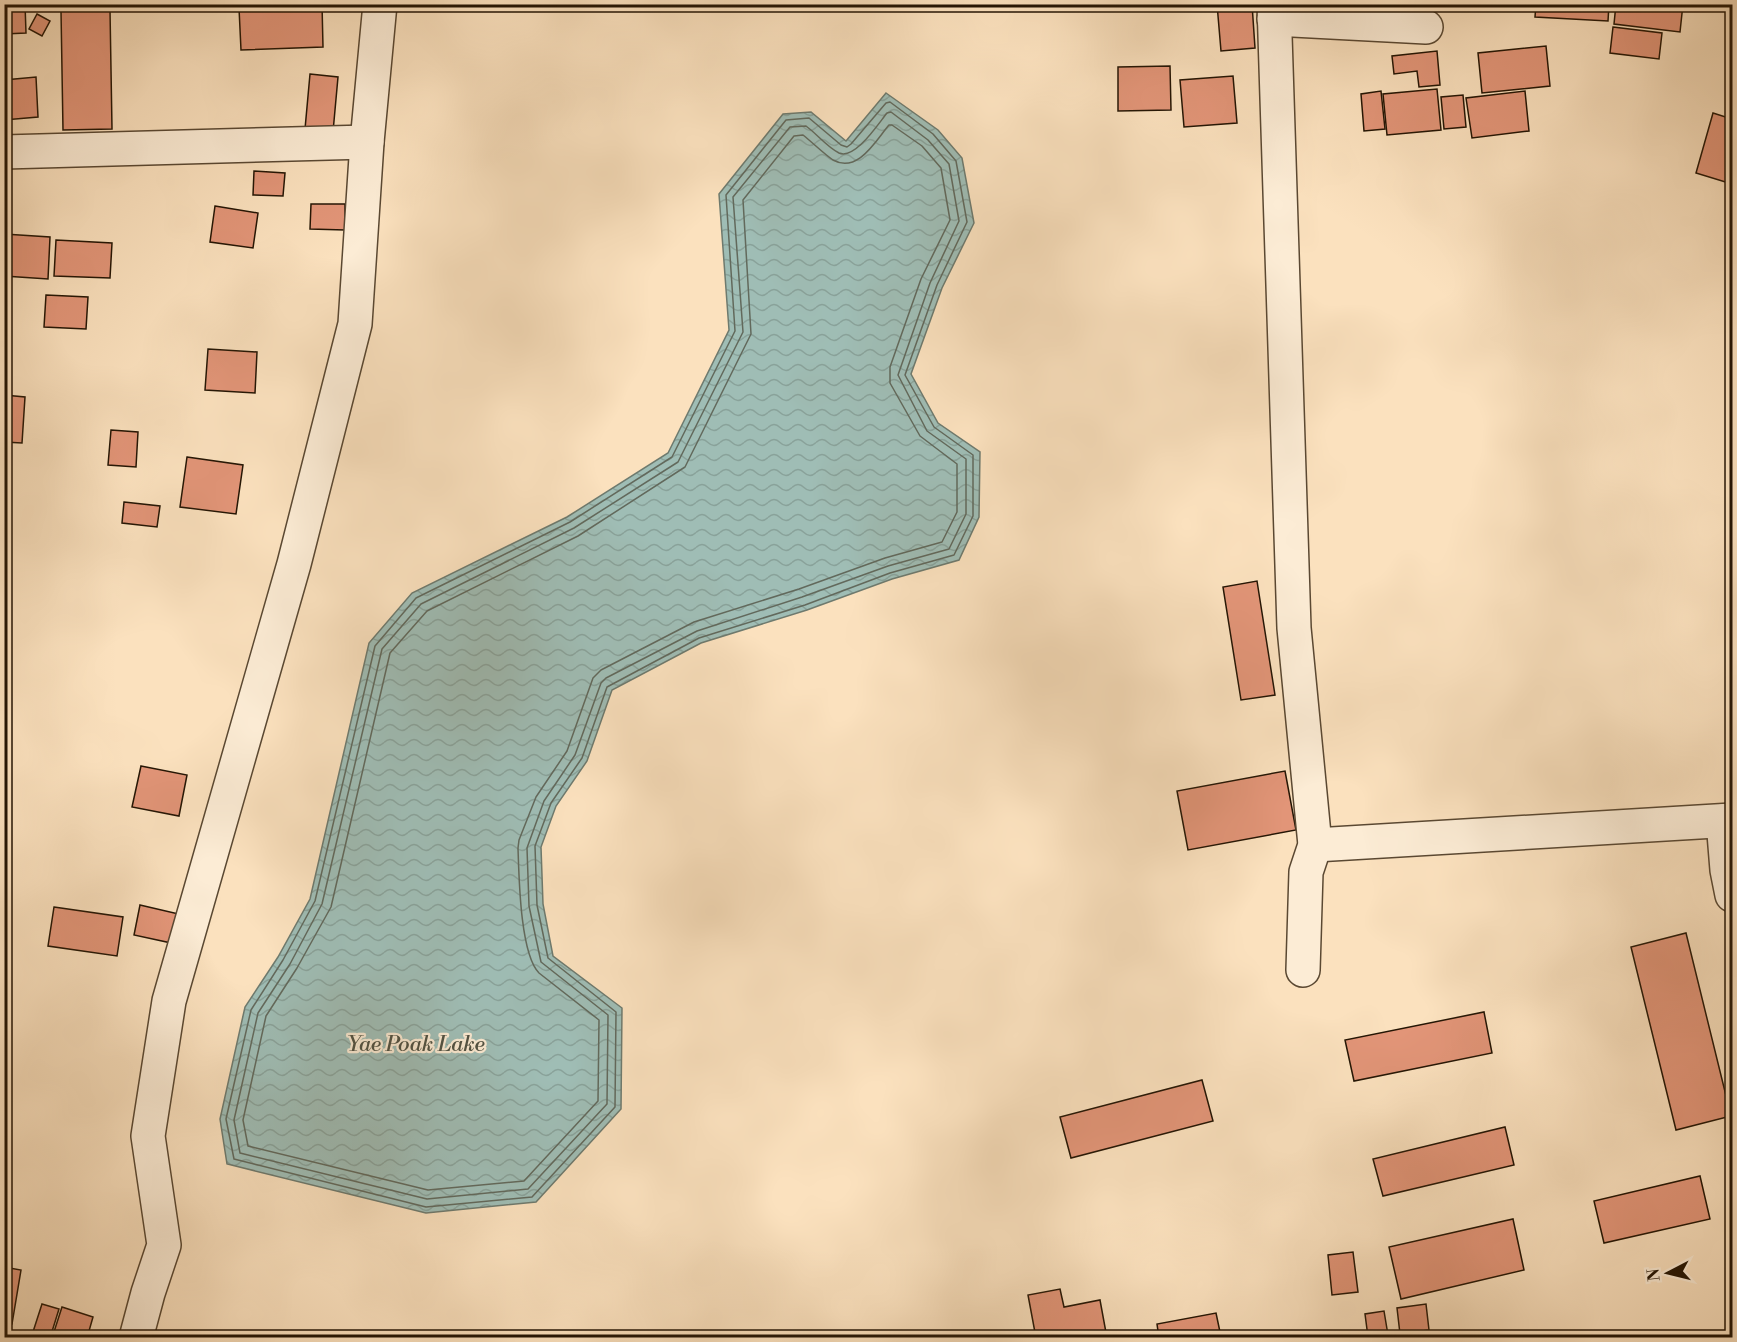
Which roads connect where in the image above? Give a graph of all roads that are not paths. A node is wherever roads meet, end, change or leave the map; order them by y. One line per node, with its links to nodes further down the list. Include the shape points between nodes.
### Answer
1 (380, 4): 4 (street)
2 (1274, 12): 3 (street); 7 (street, via 1294,628)
3 (1426, 27)
4 (367, 142): 5 (street); 10 (street, via 355,324 294,564 169,1001 148,1136 164,1245)
5 (4, 153)
6 (1728, 821): 7 (street); 8 (street, via 1726,870)
7 (1315, 845): 9 (street, via 1306,872)
8 (1732, 895)
9 (1303, 970)
10 (136, 1338)

